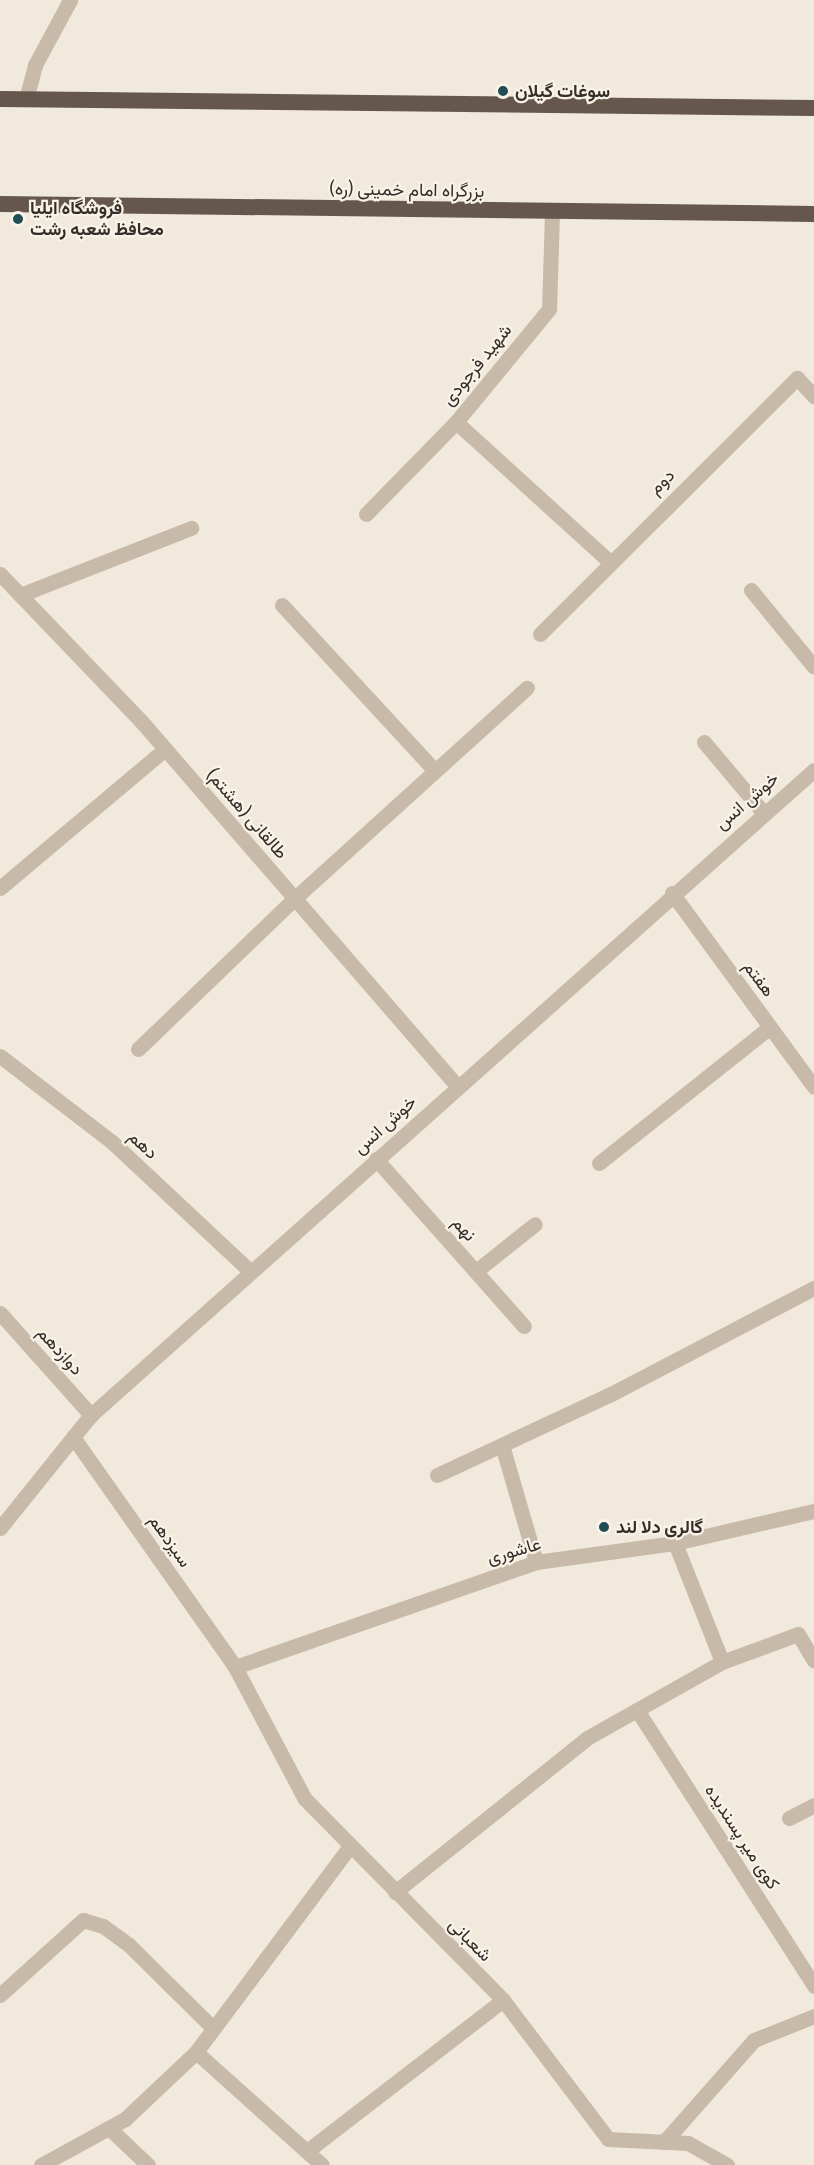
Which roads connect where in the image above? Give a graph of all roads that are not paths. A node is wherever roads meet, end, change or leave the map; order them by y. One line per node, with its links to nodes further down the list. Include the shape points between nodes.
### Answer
1 (70, 0): 3 (street, via 35,65)
2 (0, 99): 3 (highway)
3 (26, 99): 4 (highway)
4 (814, 108)
5 (0, 204): 6 (highway, بزرگراه امام خمینی (ره))
6 (552, 211): 7 (highway, بزرگراه امام خمینی (ره)); 9 (street, شهید فرجودی, via 549,309)
7 (814, 214)
8 (814, 396): 12 (street, دوم, via 797,378)
9 (456, 422): 10 (street, شهید فرجودی); 12 (street)
10 (366, 514)
11 (191, 528): 15 (street)
12 (609, 561): 17 (street, دوم)
13 (0, 574): 15 (street, طالقانی (هشتم))
14 (751, 590): 18 (street)
15 (20, 595): 21 (street, طالقانی (هشتم))
16 (282, 605): 22 (street)
17 (540, 634)
18 (814, 667)
19 (527, 688): 22 (street)
20 (704, 742): 24 (street)
21 (165, 749): 25 (street); 27 (street, طالقانی (هشتم))
22 (434, 770): 27 (street)
23 (814, 770): 24 (street, خوش انس)
24 (763, 812): 26 (street, خوش انس)
25 (0, 888)
26 (672, 893): 28 (street, هفتم); 31 (street, خوش انس)
27 (295, 898): 29 (street); 31 (street, طالقانی (هشتم))
28 (770, 1028): 32 (street, هفتم); 34 (street)
29 (138, 1049)
30 (0, 1056): 37 (street, دهم, via 111,1142)
31 (457, 1086): 33 (street, خوش انس)
32 (814, 1087)
33 (376, 1159): 36 (street, نهم); 37 (street, خوش انس)
34 (599, 1163)
35 (535, 1224): 36 (street)
36 (476, 1271): 40 (street, نهم)
37 (251, 1272): 41 (street, خوش انس)
38 (814, 1288): 43 (street, via 611,1394)
39 (0, 1313): 41 (street, دوازدهم)
40 (524, 1326)
41 (91, 1415): 42 (street, خوش انس)
42 (73, 1437): 46 (street, خوش انس); 51 (street, سیزدهم)
43 (502, 1445): 44 (street); 48 (street)
44 (437, 1475)
45 (814, 1511): 47 (street, عاشوری)
46 (0, 1528)
47 (675, 1543): 48 (street, عاشوری); 50 (street)
48 (536, 1562): 51 (street, عاشوری)
49 (814, 1661): 50 (street, via 798,1634)
50 (722, 1662): 52 (street)
51 (235, 1667): 55 (street, شعبانی, via 304,1799)
52 (637, 1710): 56 (street, via 587,1738); 57 (street, کوی میر پسندیده)
53 (814, 1805): 54 (street)
54 (789, 1818)
55 (350, 1846): 56 (street, شعبانی); 61 (street)
56 (395, 1892): 59 (street, شعبانی)
57 (814, 1986)
58 (0, 1995): 61 (street, via 83,1920 103,1926 129,1945)
59 (503, 2000): 64 (street, شعبانی, via 608,2139); 65 (street)
60 (814, 2016): 64 (street, via 754,2040)
61 (213, 2028): 62 (street)
62 (196, 2052): 63 (street, via 125,2119); 65 (street)
63 (109, 2128): 66 (street); 67 (street)
64 (664, 2142): 69 (street, شعبانی, via 688,2143)
65 (307, 2151): 68 (street)
66 (41, 2165)
67 (148, 2165)
68 (322, 2165)
69 (727, 2165)

